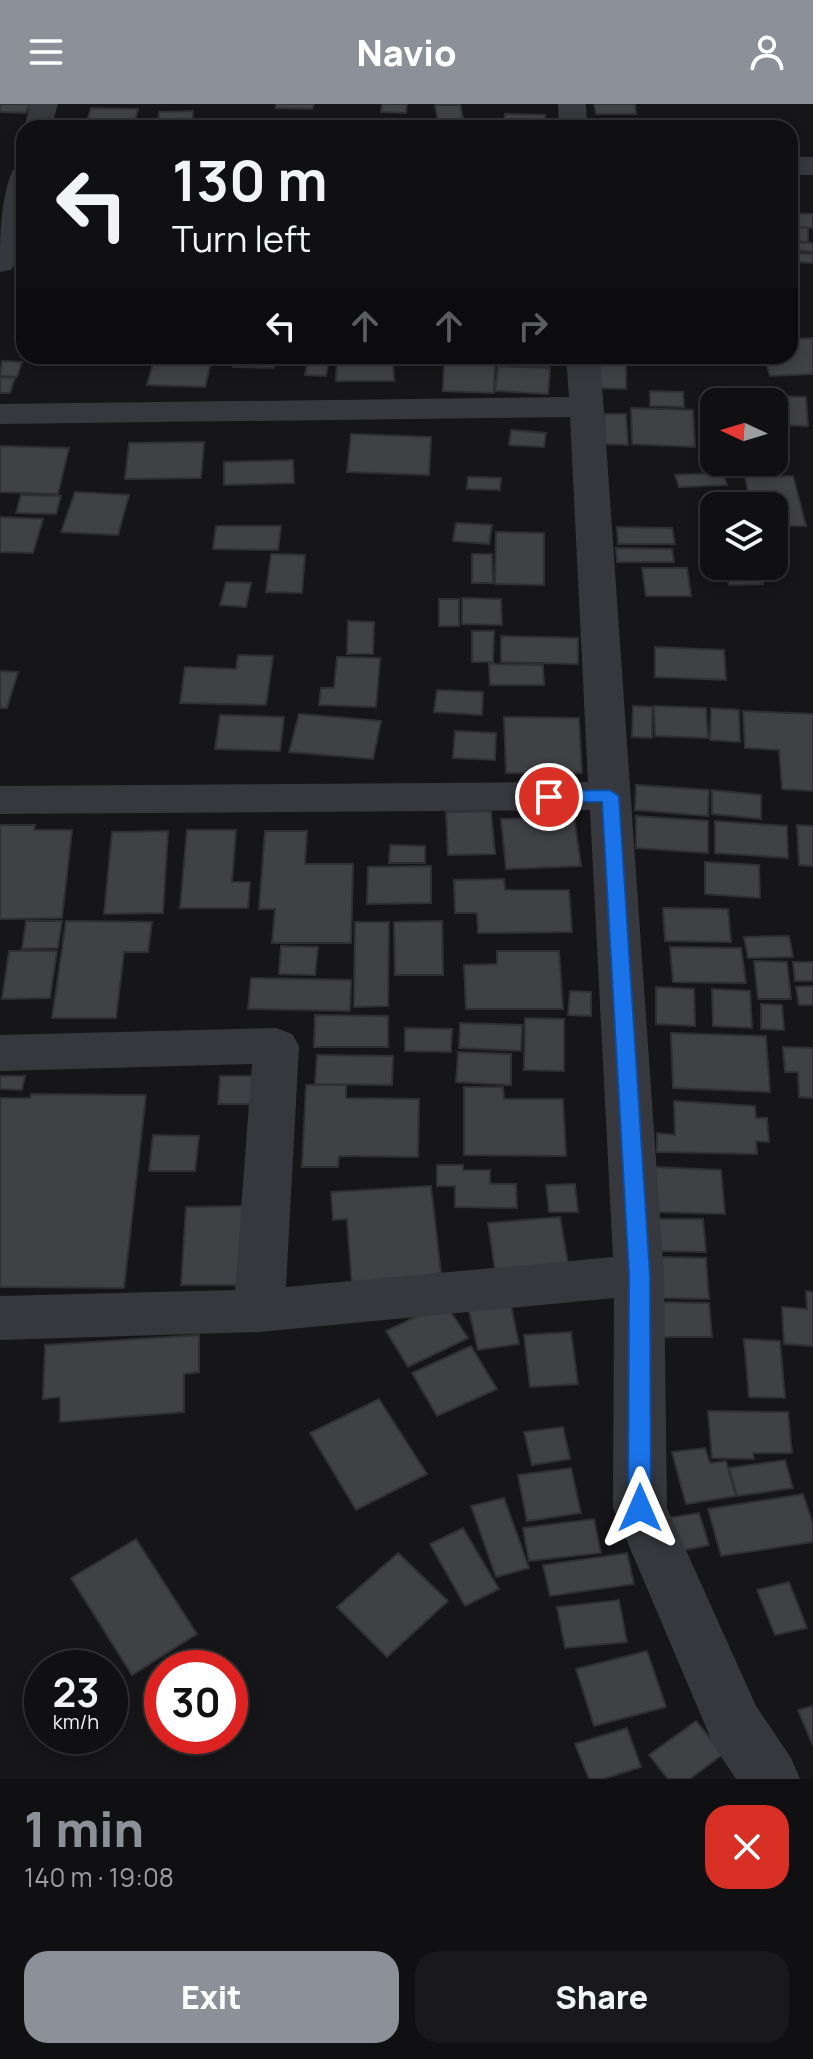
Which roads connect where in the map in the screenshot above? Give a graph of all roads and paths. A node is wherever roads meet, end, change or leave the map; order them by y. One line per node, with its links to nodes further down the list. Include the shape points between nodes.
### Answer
1 (16, 205): 2 (street)
2 (0, 263)
3 (583, 364): 4 (street)
4 (585, 407): 5 (street); 6 (street)
5 (0, 414)
6 (610, 796): 7 (street); 9 (street)
7 (0, 800)
8 (0, 1053): 10 (street, via 276,1046)
9 (639, 1275): 10 (street); 12 (street, via 640,1508 735,1726)
10 (259, 1311): 11 (street)
11 (0, 1318)
12 (770, 1779)

